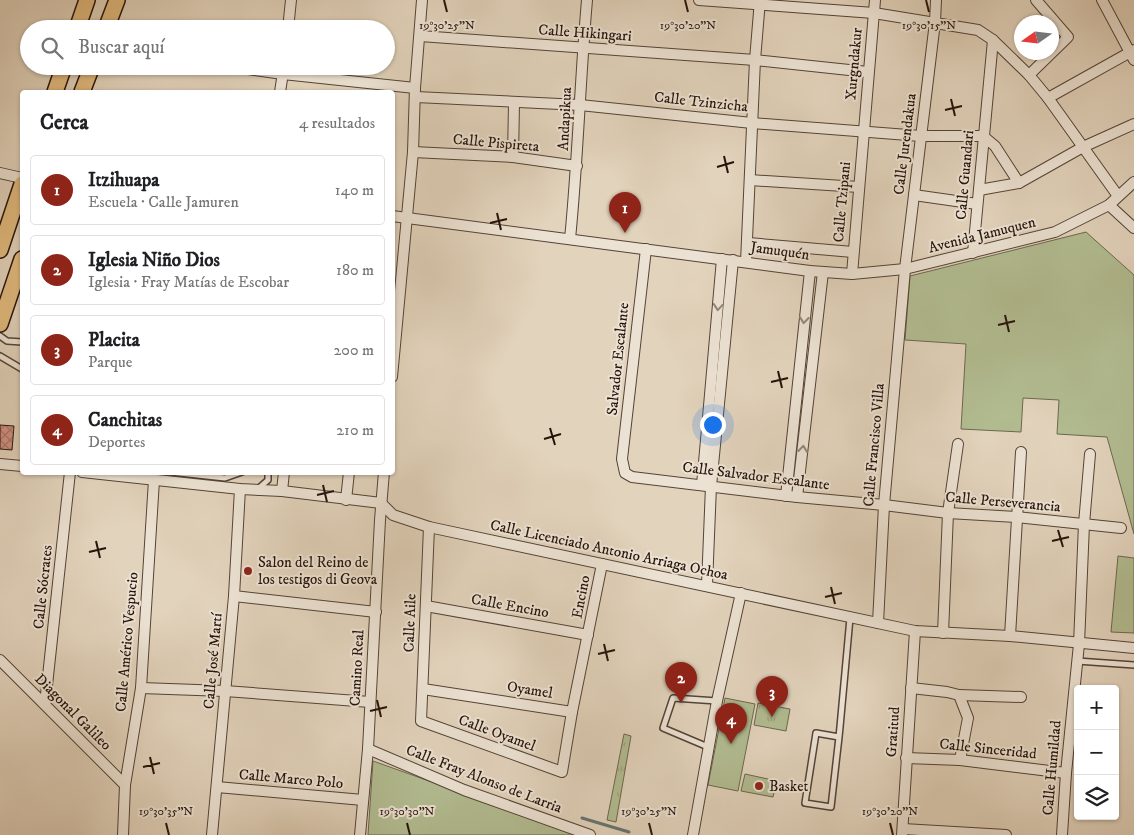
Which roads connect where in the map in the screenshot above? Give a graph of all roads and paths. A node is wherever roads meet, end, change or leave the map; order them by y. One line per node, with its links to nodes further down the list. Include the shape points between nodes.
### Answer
1 (87, 0): 13 (main road)
2 (117, 0): 14 (main road)
3 (291, 0): 15 (street)
4 (422, 0): 17 (street)
5 (587, 0): 19 (street, Andapikua)
6 (700, 0): 11 (street)
7 (875, 0): 12 (street, Xurgndakur)
8 (936, 0): 16 (street, Calle Jurendakua)
9 (1036, 0): 27 (street, via 1068,37)
10 (1103, 0): 20 (street)
11 (760, 2): 12 (street); 21 (street)
12 (874, 13): 16 (street); 22 (street, Xurgndakur)
13 (80, 20)
14 (109, 20)
15 (289, 20)
16 (935, 22): 18 (street, via 978,30); 38 (street, Calle Jurendakua)
17 (420, 36): 19 (street, Calle Hikingari); 31 (street)
18 (993, 40): 27 (street); 39 (street, Calle Guandari)
19 (583, 48): 21 (street, Calle Hikingari); 34 (street, Andapikua)
20 (1132, 54): 32 (street)
21 (755, 60): 22 (street, Calle Hikingari); 35 (street)
22 (868, 72): 37 (street, Xurgndakur)
23 (61, 75): 28 (main road)
24 (89, 75): 29 (main road)
25 (282, 75): 30 (street)
26 (313, 75): 31 (street, Calle Tzinzicha)
27 (1029, 75): 32 (street)
28 (55, 90)
29 (83, 90)
30 (280, 90)
31 (415, 92): 33 (street, Calle Tzinzicha); 41 (street)
32 (1048, 98): 40 (street)
33 (514, 103): 34 (street, Calle Tzinzicha); 42 (street)
34 (580, 106): 35 (street, Calle Tzinzicha); 43 (street, Andapikua)
35 (752, 123): 37 (street, Calle Tzinzicha); 46 (street)
36 (1134, 124): 40 (street)
37 (863, 131): 38 (street, Calle Tzinzicha); 49 (street, Calle Tzipani)
38 (921, 136): 39 (street, Calle Tzinzicha); 52 (street, Calle Jurendakua)
39 (983, 136): 48 (street, via 995,146); 51 (street, Calle Guandari)
40 (1083, 147): 48 (street); 53 (street)
41 (413, 152): 42 (street, Calle Pispireta); 57 (street)
42 (513, 157): 43 (street, Calle Pispireta)
43 (577, 166): 59 (street, Andapikua)
44 (0, 173): 45 (street)
45 (20, 178)
46 (750, 180): 49 (street); 60 (street)
47 (1134, 182): 53 (street, Avenida Jamuquen)
48 (1019, 183): 51 (street)
49 (859, 187): 63 (street, Calle Tzipani)
50 (20, 190): 62 (main road)
51 (979, 190): 54 (street, Calle Guandari)
52 (914, 194): 54 (street); 69 (street, Calle Jurendakua)
53 (1118, 196): 55 (street, Avenida Jamuquen)
54 (977, 204): 64 (street, Calle Guandari)
55 (1109, 205): 58 (street); 64 (street, Avenida Jamuquen, via 1055,232)
56 (395, 216): 57 (street, Jamuquén)
57 (406, 218): 59 (street, Jamuquén); 76 (street)
58 (1134, 228)
59 (570, 239): 61 (street, Jamuquén)
60 (748, 243): 63 (street); 67 (street)
61 (646, 249): 65 (street, Jamuquén); 87 (street, Salvador Escalante, via 622,459)
62 (0, 250)
63 (853, 252): 72 (street, Calle Tzipani)
64 (972, 253): 69 (street, Avenida Jamuquen)
65 (722, 259): 66 (street, Jamuquén); 79 (street, one-way to 79)
66 (733, 260): 67 (street, Jamuquén); 79 (street)
67 (746, 262): 70 (street, Jamuquén)
68 (20, 265): 73 (main road)
69 (905, 269): 72 (street, Avenida Jamuquen); 105 (street, Calle Francisco Villa)
70 (810, 271): 71 (street, Jamuquén); 80 (street, one-way to 80)
71 (823, 272): 72 (street, Avenida Jamuquen); 81 (street)
72 (852, 274)
73 (0, 324)
74 (0, 336): 75 (lane, via 7,341)
75 (20, 342)
76 (395, 343)
77 (0, 356): 78 (lane)
78 (20, 368)
79 (717, 373): 97 (street)
80 (798, 378): 81 (street); 101 (street)
81 (810, 380): 102 (street, one-way to 81)
82 (958, 444): 106 (street)
83 (1021, 452): 107 (street)
84 (1090, 454): 108 (street, Calle Humildad)
85 (0, 464): 86 (street)
86 (20, 466)
87 (625, 473): 97 (street, Calle Salvador Escalante, via 632,477)
88 (70, 475): 136 (street, Calle Sócrates)
89 (112, 475): 96 (street, Calle Licenciado Antonio Arriaga Ochoa)
90 (198, 475): 91 (lane, via 225,478)
91 (234, 475)
92 (268, 475): 99 (lane, via 268,480)
93 (284, 475): 100 (street)
94 (348, 475): 103 (street)
95 (384, 475): 104 (street, Camino Real)
96 (154, 480): 98 (street, Calle Licenciado Antonio Arriaga Ochoa); 128 (street, Calle Américo Vespucio)
97 (707, 486): 101 (street, Calle Salvador Escalante); 112 (street)
98 (240, 489): 99 (street, Calle Licenciado Antonio Arriaga Ochoa); 114 (street, Calle José Martí)
99 (256, 490): 100 (street, Calle Licenciado Antonio Arriaga Ochoa)
100 (282, 491): 103 (street, Calle Licenciado Antonio Arriaga Ochoa)
101 (786, 496): 102 (street, Calle Salvador Escalante)
102 (797, 497): 105 (street, Calle Salvador Escalante)
103 (346, 500): 104 (street, Calle Licenciado Antonio Arriaga Ochoa)
104 (382, 504): 109 (street, Calle Licenciado Antonio Arriaga Ochoa, via 393,515); 116 (street, Camino Real)
105 (884, 505): 106 (street, Calle Perseverancia); 118 (street, Calle Francisco Villa)
106 (948, 513): 107 (street, Calle Perseverancia); 120 (street)
107 (1016, 517): 108 (street, Calle Perseverancia); 122 (street)
108 (1084, 524): 110 (street, Calle Perseverancia); 123 (street, Calle Humildad)
109 (429, 527): 111 (street, Calle Licenciado Antonio Arriaga Ochoa); 115 (street, Calle Aile)
110 (1121, 528)
111 (602, 564): 112 (street, Calle Licenciado Antonio Arriaga Ochoa); 121 (street, Encino)
112 (707, 585): 113 (street, Calle Licenciado Antonio Arriaga Ochoa)
113 (741, 593): 117 (street, Calle Licenciado Antonio Arriaga Ochoa); 134 (street)
114 (234, 596): 116 (street); 131 (street, Calle José Martí)
115 (426, 606): 121 (street, Calle Encino); 130 (street, Calle Aile)
116 (376, 612): 135 (street, Camino Real)
117 (850, 618): 118 (street, Calle Licenciado Antonio Arriaga Ochoa); 139 (lane)
118 (878, 623): 119 (street, Calle Licenciado Antonio Arriaga Ochoa)
119 (916, 631): 120 (street, Calle Licenciado Antonio Arriaga Ochoa); 129 (street, Gratitud)
120 (943, 633): 122 (street, Calle Licenciado Antonio Arriaga Ochoa)
121 (588, 635): 137 (street, Encino)
122 (1010, 636): 123 (street, Calle Licenciado Antonio Arriaga Ochoa)
123 (1079, 644): 124 (street, Calle Licenciado Antonio Arriaga Ochoa); 126 (street, Calle Humildad)
124 (1134, 648)
125 (0, 660): 136 (street, Diagonal Galileo)
126 (1077, 661): 127 (lane); 144 (street, Calle Humildad)
127 (1134, 665)
128 (141, 688): 131 (street); 145 (street, Calle Américo Vespucio)
129 (911, 688): 132 (street); 142 (street, Gratitud)
130 (423, 689): 137 (street, Oyamel); 138 (street, Calle Aile)
131 (225, 691): 135 (street); 146 (street, Calle José Martí)
132 (958, 695): 133 (street); 143 (street, via 968,718)
133 (1021, 697)
134 (717, 701): 140 (street); 140 (lane, via 673,698 663,728)
135 (370, 702): 141 (street, Camino Real)
136 (45, 704): 145 (street, Diagonal Galileo)
137 (572, 712): 138 (street, Calle Oyamel, via 562,772)
138 (421, 721)
139 (839, 737): 139 (lane, via 831,807 805,803 816,733)
140 (708, 747): 153 (street)
141 (368, 749): 147 (street, Camino Real); 152 (street, Calle Fray Alonso de Larria, via 464,790)
142 (906, 758): 143 (street, Calle Sinceridad); 148 (street, Gratitud)
143 (960, 760): 144 (street, Calle Sinceridad)
144 (1066, 773): 155 (street, Calle Humildad)
145 (125, 785): 149 (street, Calle Américo Vespucio)
146 (217, 787): 147 (street, Calle Marco Polo); 150 (street, Calle José Martí)
147 (363, 800): 151 (street, Camino Real)
148 (903, 832): 154 (street)
149 (123, 835)
150 (212, 835)
151 (360, 835)
152 (590, 835)
153 (693, 835)
154 (1006, 835)
155 (1062, 835)

